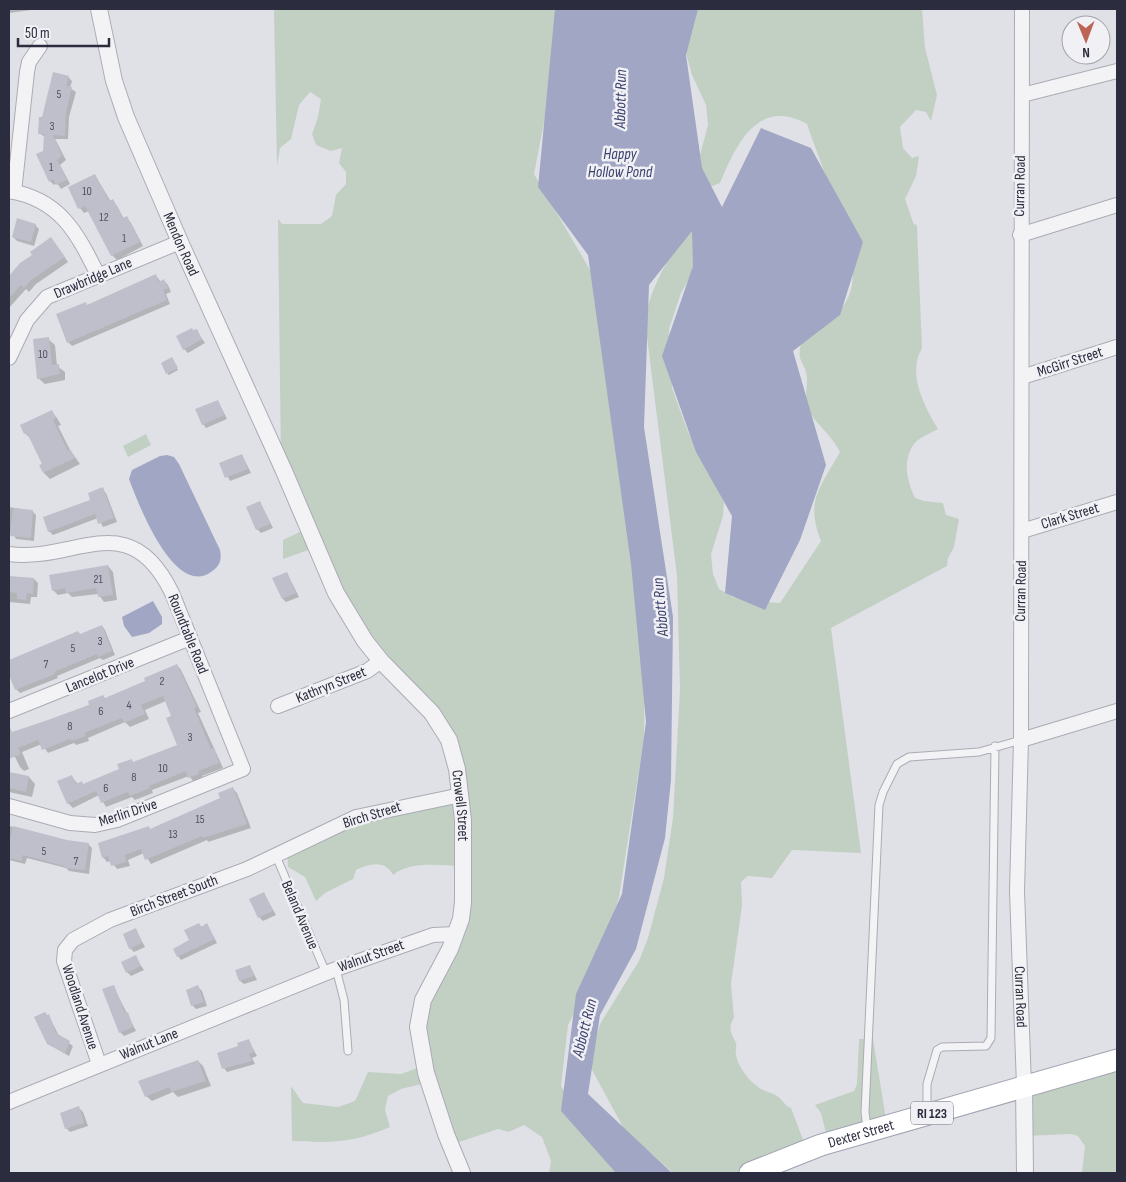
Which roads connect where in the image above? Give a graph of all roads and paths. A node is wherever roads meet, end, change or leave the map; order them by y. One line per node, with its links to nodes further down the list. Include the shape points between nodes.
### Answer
1 (99, 9): 9 (street, Mendon Road, via 120,98)
2 (1022, 9): 5 (street, Curran Road)
3 (40, 46): 6 (street, via 29,62 27,72)
4 (1117, 71): 5 (street)
5 (1022, 95): 8 (street, Curran Road)
6 (12, 191): 10 (street, via 38,200 69,223)
7 (1117, 205): 8 (street)
8 (1020, 235): 13 (street, Curran Road)
9 (180, 242): 10 (street, Drawbridge Lane); 14 (street, Mendon Road)
10 (98, 275): 12 (street, Drawbridge Lane, via 59,291 39,304 26,320)
11 (1117, 347): 13 (street, McGirr Street)
12 (9, 358)
13 (1022, 377): 16 (street, Curran Road)
14 (284, 472): 19 (street, Crowell Street, via 336,593)
15 (1117, 502): 16 (street, Clark Street)
16 (1022, 531): 23 (street, Curran Road)
17 (9, 554): 18 (street, Roundtable Road, via 39,555 91,543 127,546 154,564 167,583)
18 (190, 638): 21 (street, Lancelot Drive); 25 (street, Roundtable Road)
19 (382, 661): 20 (street, Kathryn Street, via 366,671); 26 (street, Crowell Street, via 442,726 454,755)
20 (278, 706)
21 (9, 711)
22 (1117, 711): 23 (street)
23 (1021, 740): 24 (lane); 36 (street, Curran Road, via 1017,891)
24 (995, 746): 38 (lane, via 991,1038 986,1046 942,1047 937,1050 927,1084); 39 (lane, via 979,752 909,757 897,764 883,792 879,805 864,1112)
25 (244, 769): 27 (street, Merlin Drive, via 100,824 70,822)
26 (461, 794): 28 (street, Birch Street, via 356,816); 29 (street, Crowell Street, via 464,887)
27 (9, 806)
28 (282, 853): 30 (street, Birch Street South, via 110,920 73,940); 31 (lane, Beland Avenue)
29 (456, 934): 31 (street, Walnut Street, via 433,935); 40 (street, Crowell Street, via 423,1000 418,1026 426,1073)
30 (65, 950): 35 (street, Woodland Avenue, via 64,961)
31 (331, 971): 32 (street, Walnut Street); 33 (lane, Beland Avenue, via 344,1000)
32 (289, 987): 35 (street, Walnut Lane)
33 (348, 1051)
34 (1117, 1060): 36 (main road, Dexter Street / RI 123)
35 (99, 1064): 37 (street, Walnut Lane)
36 (1024, 1086): 38 (main road, Dexter Street / RI 123); 42 (street, Curran Road)
37 (9, 1102)
38 (927, 1114): 39 (main road, Dexter Street / RI 123)
39 (867, 1132): 41 (main road, Dexter Street / RI 123, via 821,1145)
40 (462, 1173)
41 (750, 1173)
42 (1025, 1173)

